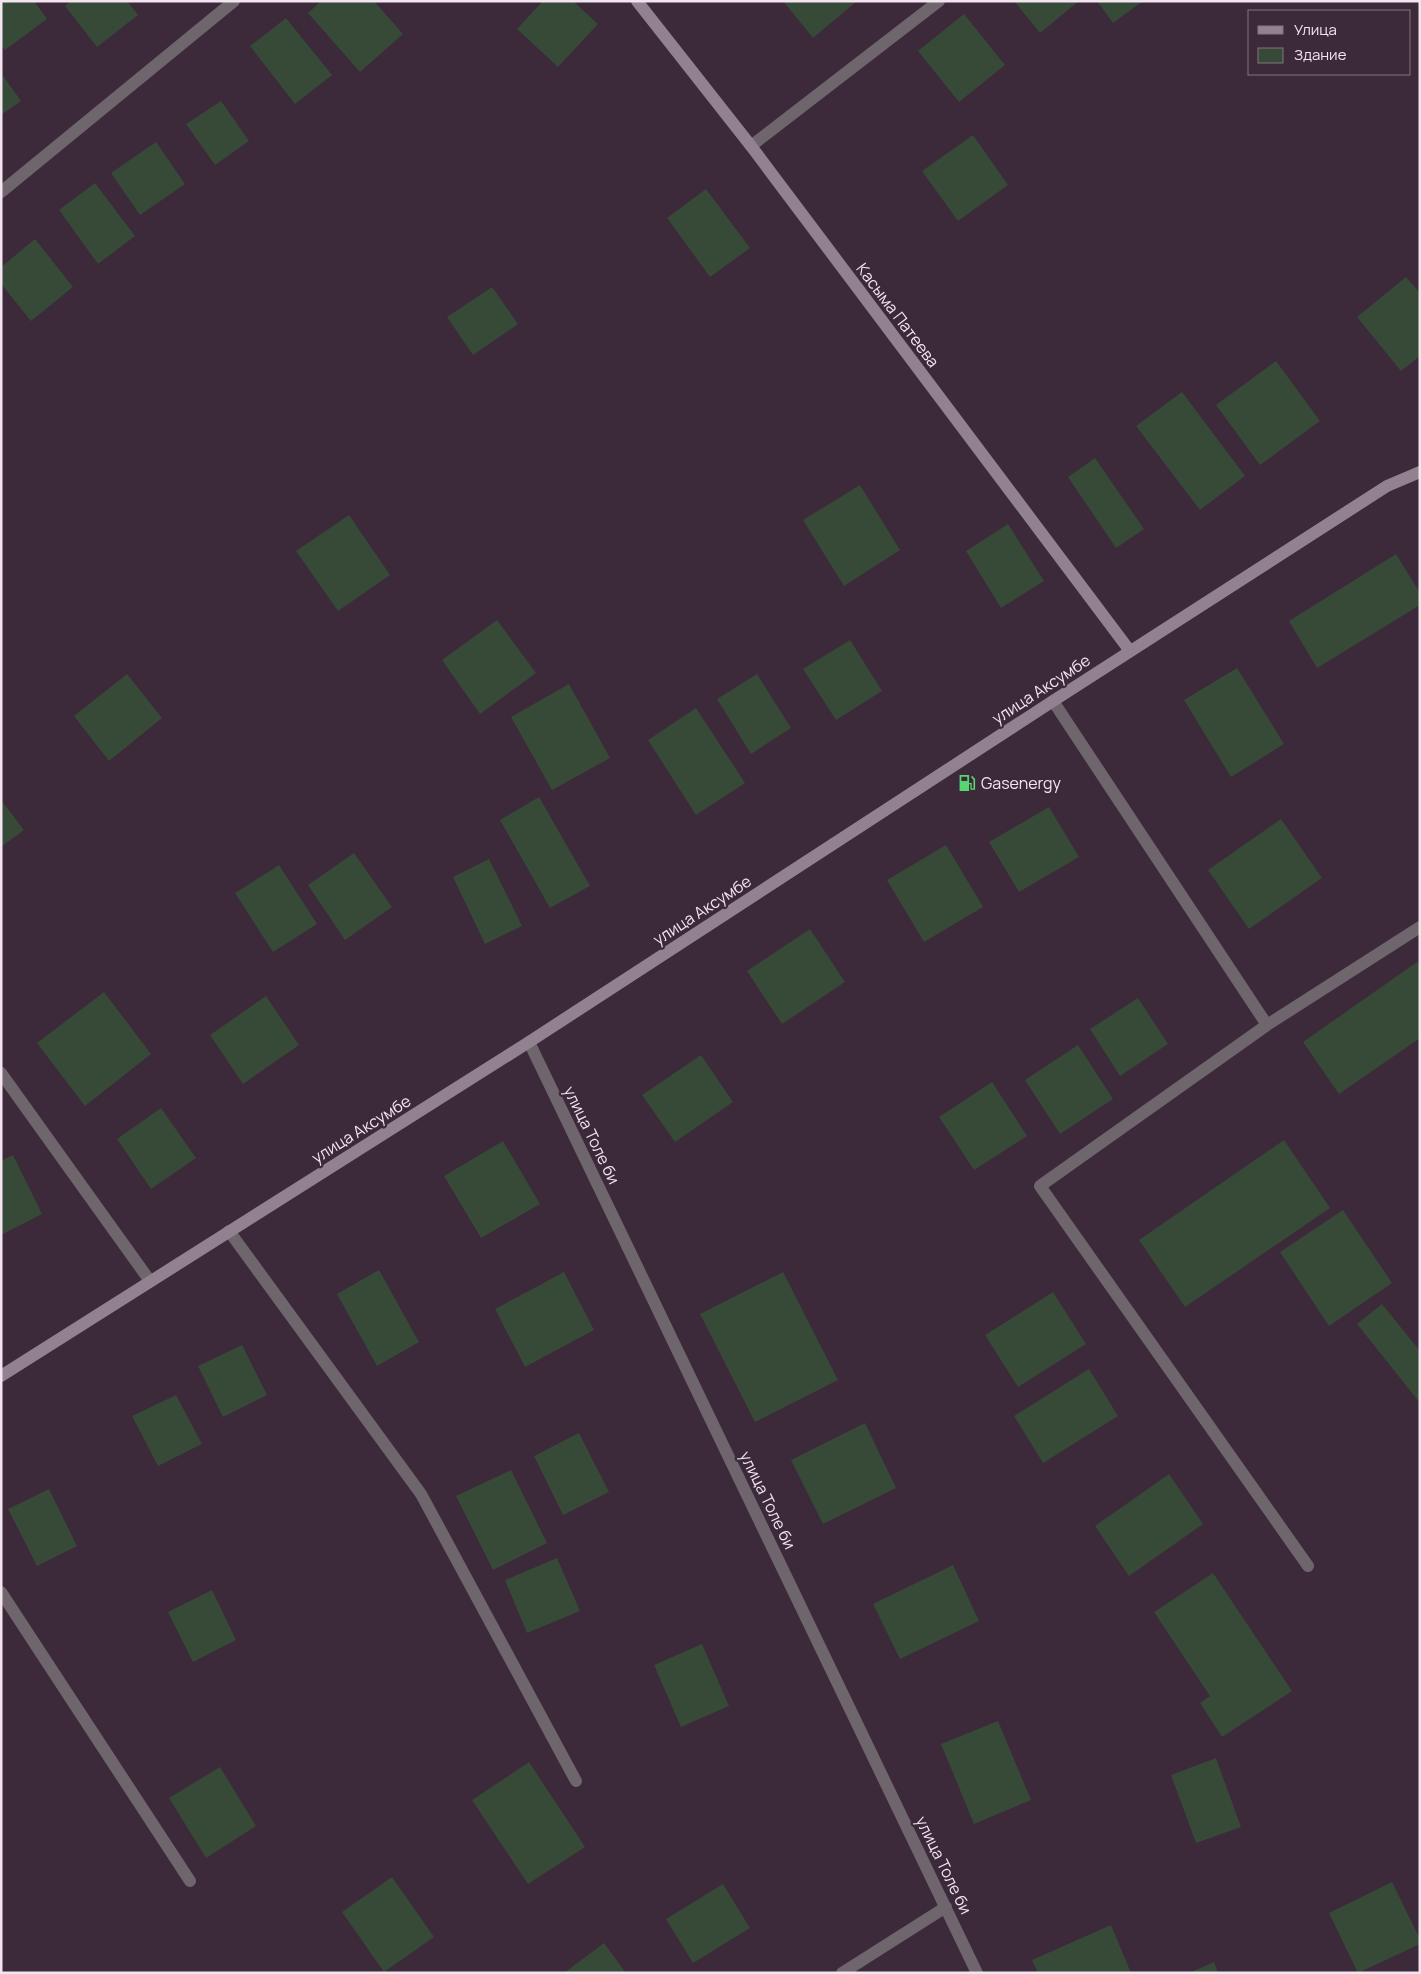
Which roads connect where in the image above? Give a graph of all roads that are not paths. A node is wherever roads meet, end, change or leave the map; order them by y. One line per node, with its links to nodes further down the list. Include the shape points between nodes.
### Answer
1 (234, 1): 5 (street)
2 (637, 1): 4 (main road, Касыма Патеева)
3 (939, 1): 4 (street)
4 (751, 146): 7 (main road, Касыма Патеева)
5 (1, 192)
6 (1420, 472): 7 (main road, улица Аксумбе, via 1387,486)
7 (1130, 651): 8 (main road, улица Аксумбе)
8 (1053, 701): 10 (street); 11 (main road, улица Аксумбе)
9 (1420, 927): 10 (street)
10 (1267, 1025): 16 (street, via 1040,1186)
11 (529, 1042): 13 (main road, улица Аксумбе); 20 (street, улица Толе би)
12 (1, 1073): 14 (street)
13 (229, 1231): 14 (main road, улица Аксумбе); 18 (street, via 421,1494)
14 (150, 1280): 15 (main road, улица Аксумбе)
15 (1, 1376)
16 (1308, 1566)
17 (1, 1592): 19 (street)
18 (576, 1781)
19 (190, 1881)
20 (946, 1907): 21 (street); 22 (street, улица Толе би)
21 (842, 1973)
22 (977, 1973)

